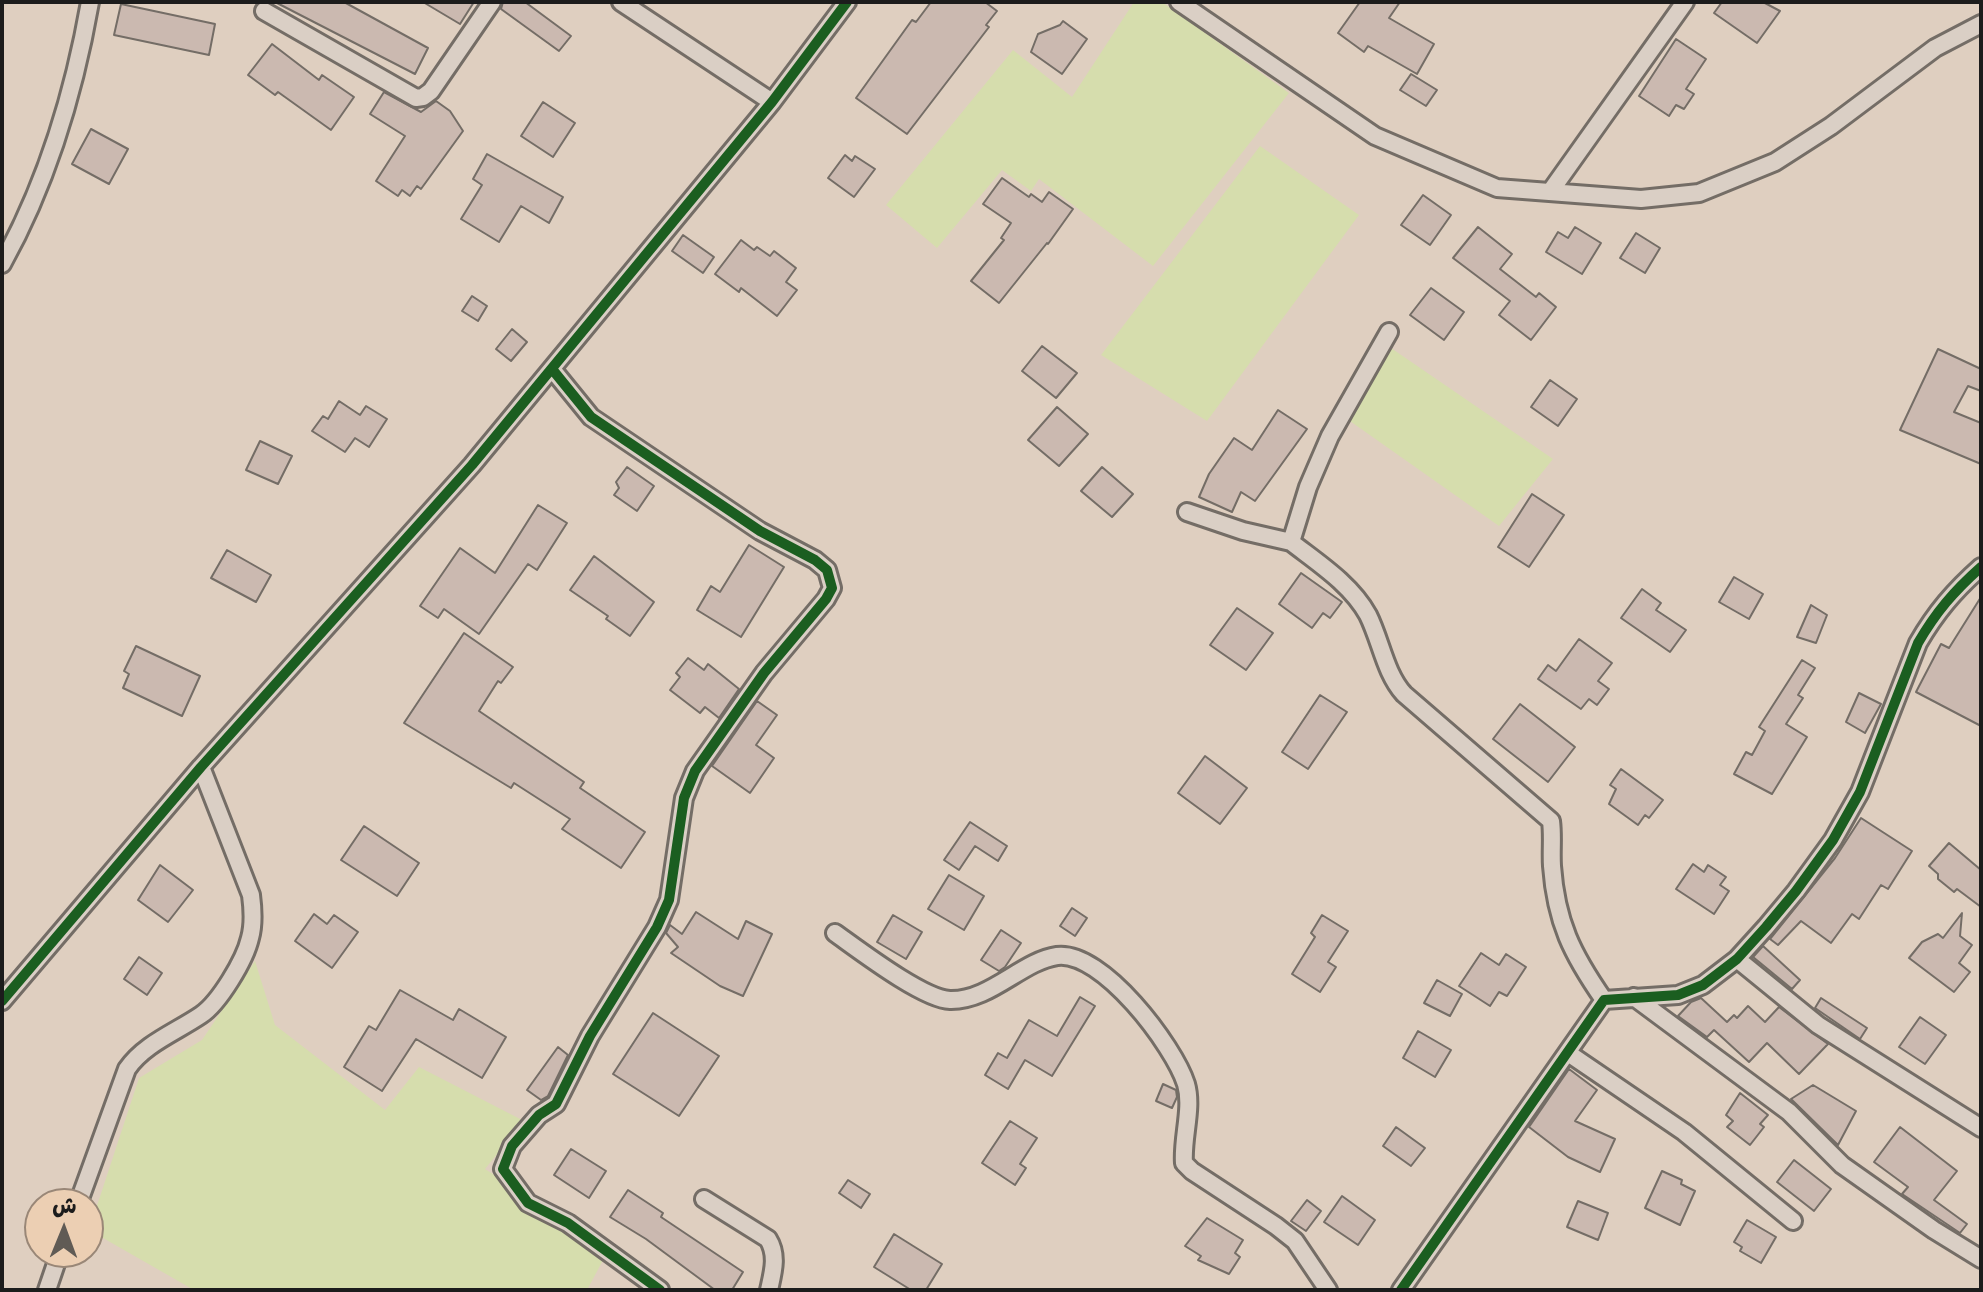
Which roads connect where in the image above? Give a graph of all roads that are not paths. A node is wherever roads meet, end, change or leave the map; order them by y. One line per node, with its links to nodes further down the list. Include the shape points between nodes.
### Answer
1 (90, 2): 11 (street, via 67,108 39,187)
2 (492, 2): 7 (street, via 431,91 416,98)
3 (621, 2): 9 (street)
4 (847, 2): 9 (street)
5 (1179, 2): 10 (street, via 1375,136 1497,188)
6 (1685, 2): 10 (street)
7 (264, 11)
8 (1981, 24): 10 (street, via 1935,48 1775,162 1699,193 1641,199)
9 (772, 102): 13 (street)
10 (1550, 192)
11 (2, 264)
12 (1389, 332): 15 (street, via 1330,436)
13 (552, 369): 17 (street); 31 (street, via 591,417 760,531 815,560 827,570 832,588 695,771 684,798 669,900 657,927 590,1036 556,1104 512,1146 503,1169 528,1203 568,1223)
14 (1187, 512): 15 (street)
15 (1291, 542): 21 (street, via 1349,590 1365,611 1404,694 1551,821 1557,906 1578,963)
16 (1981, 567): 19 (street, via 1937,611 1918,643 1860,792 1833,840)
17 (201, 767): 22 (street); 25 (street, via 251,895 250,940 214,1003 131,1062)
18 (835, 933): 33 (street, via 878,964 948,1000 994,988 1058,956 1079,959 1113,981 1139,1010 1187,1087 1184,1163 1295,1241)
19 (1737, 959): 20 (street, via 1703,985 1678,995); 24 (street, via 1818,1025)
20 (1634, 997): 21 (street); 28 (street, via 1789,1112 1842,1165)
21 (1604, 1000): 23 (street)
22 (2, 1001)
23 (1568, 1053): 27 (street, via 1674,1125); 34 (street)
24 (1981, 1128)
25 (84, 1188)
26 (704, 1199): 32 (street, via 768,1239 774,1259)
27 (1793, 1221)
28 (1981, 1259)
29 (55, 1268): 30 (street)
30 (47, 1290)
31 (660, 1290)
32 (769, 1290)
33 (1328, 1290)
34 (1401, 1290)

